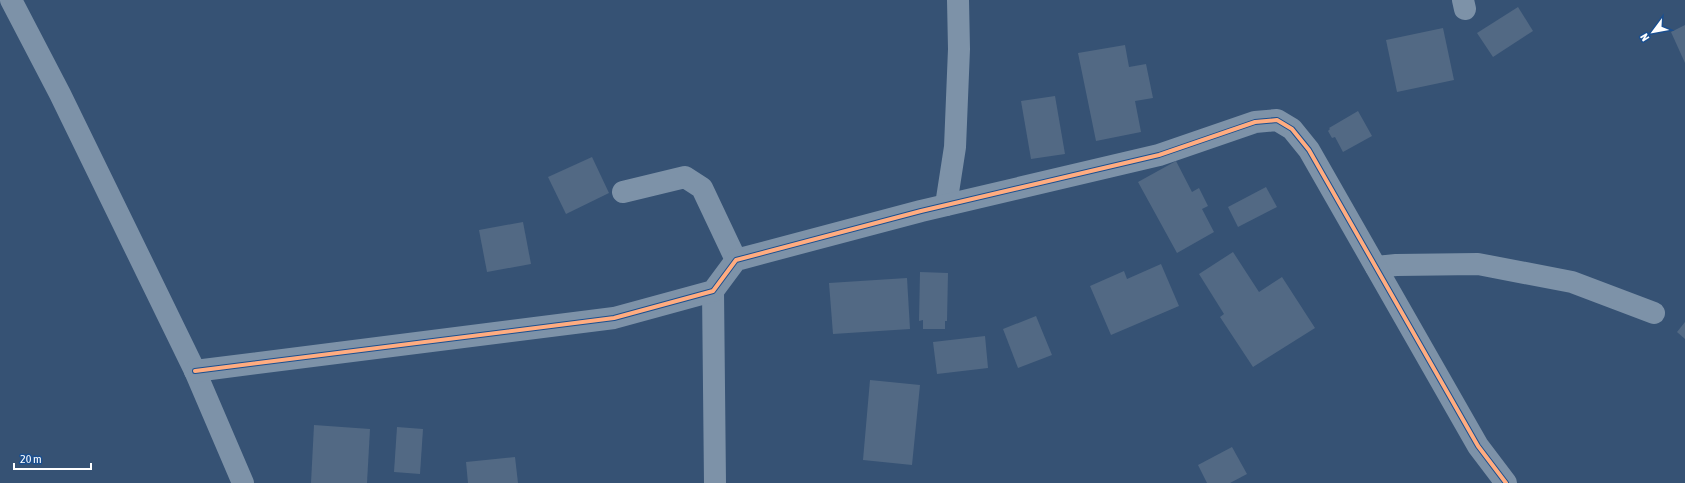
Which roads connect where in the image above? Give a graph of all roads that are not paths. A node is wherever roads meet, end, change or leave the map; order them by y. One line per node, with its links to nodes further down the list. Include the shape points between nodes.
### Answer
1 (11, 0): 9 (street, via 60,94)
2 (958, 0): 4 (street, via 955,147)
3 (623, 192): 5 (street, via 684,177 702,188)
4 (946, 205): 5 (street); 6 (street, via 1159,154 1255,122 1276,120 1292,129 1309,150)
5 (736, 260): 7 (street)
6 (1376, 267): 8 (street, via 1478,264 1572,282); 12 (street, via 1478,446)
7 (713, 291): 9 (street, via 614,318); 11 (street)
8 (1654, 313)
9 (195, 371): 10 (street)
10 (243, 483)
11 (716, 483)
12 (1506, 483)

